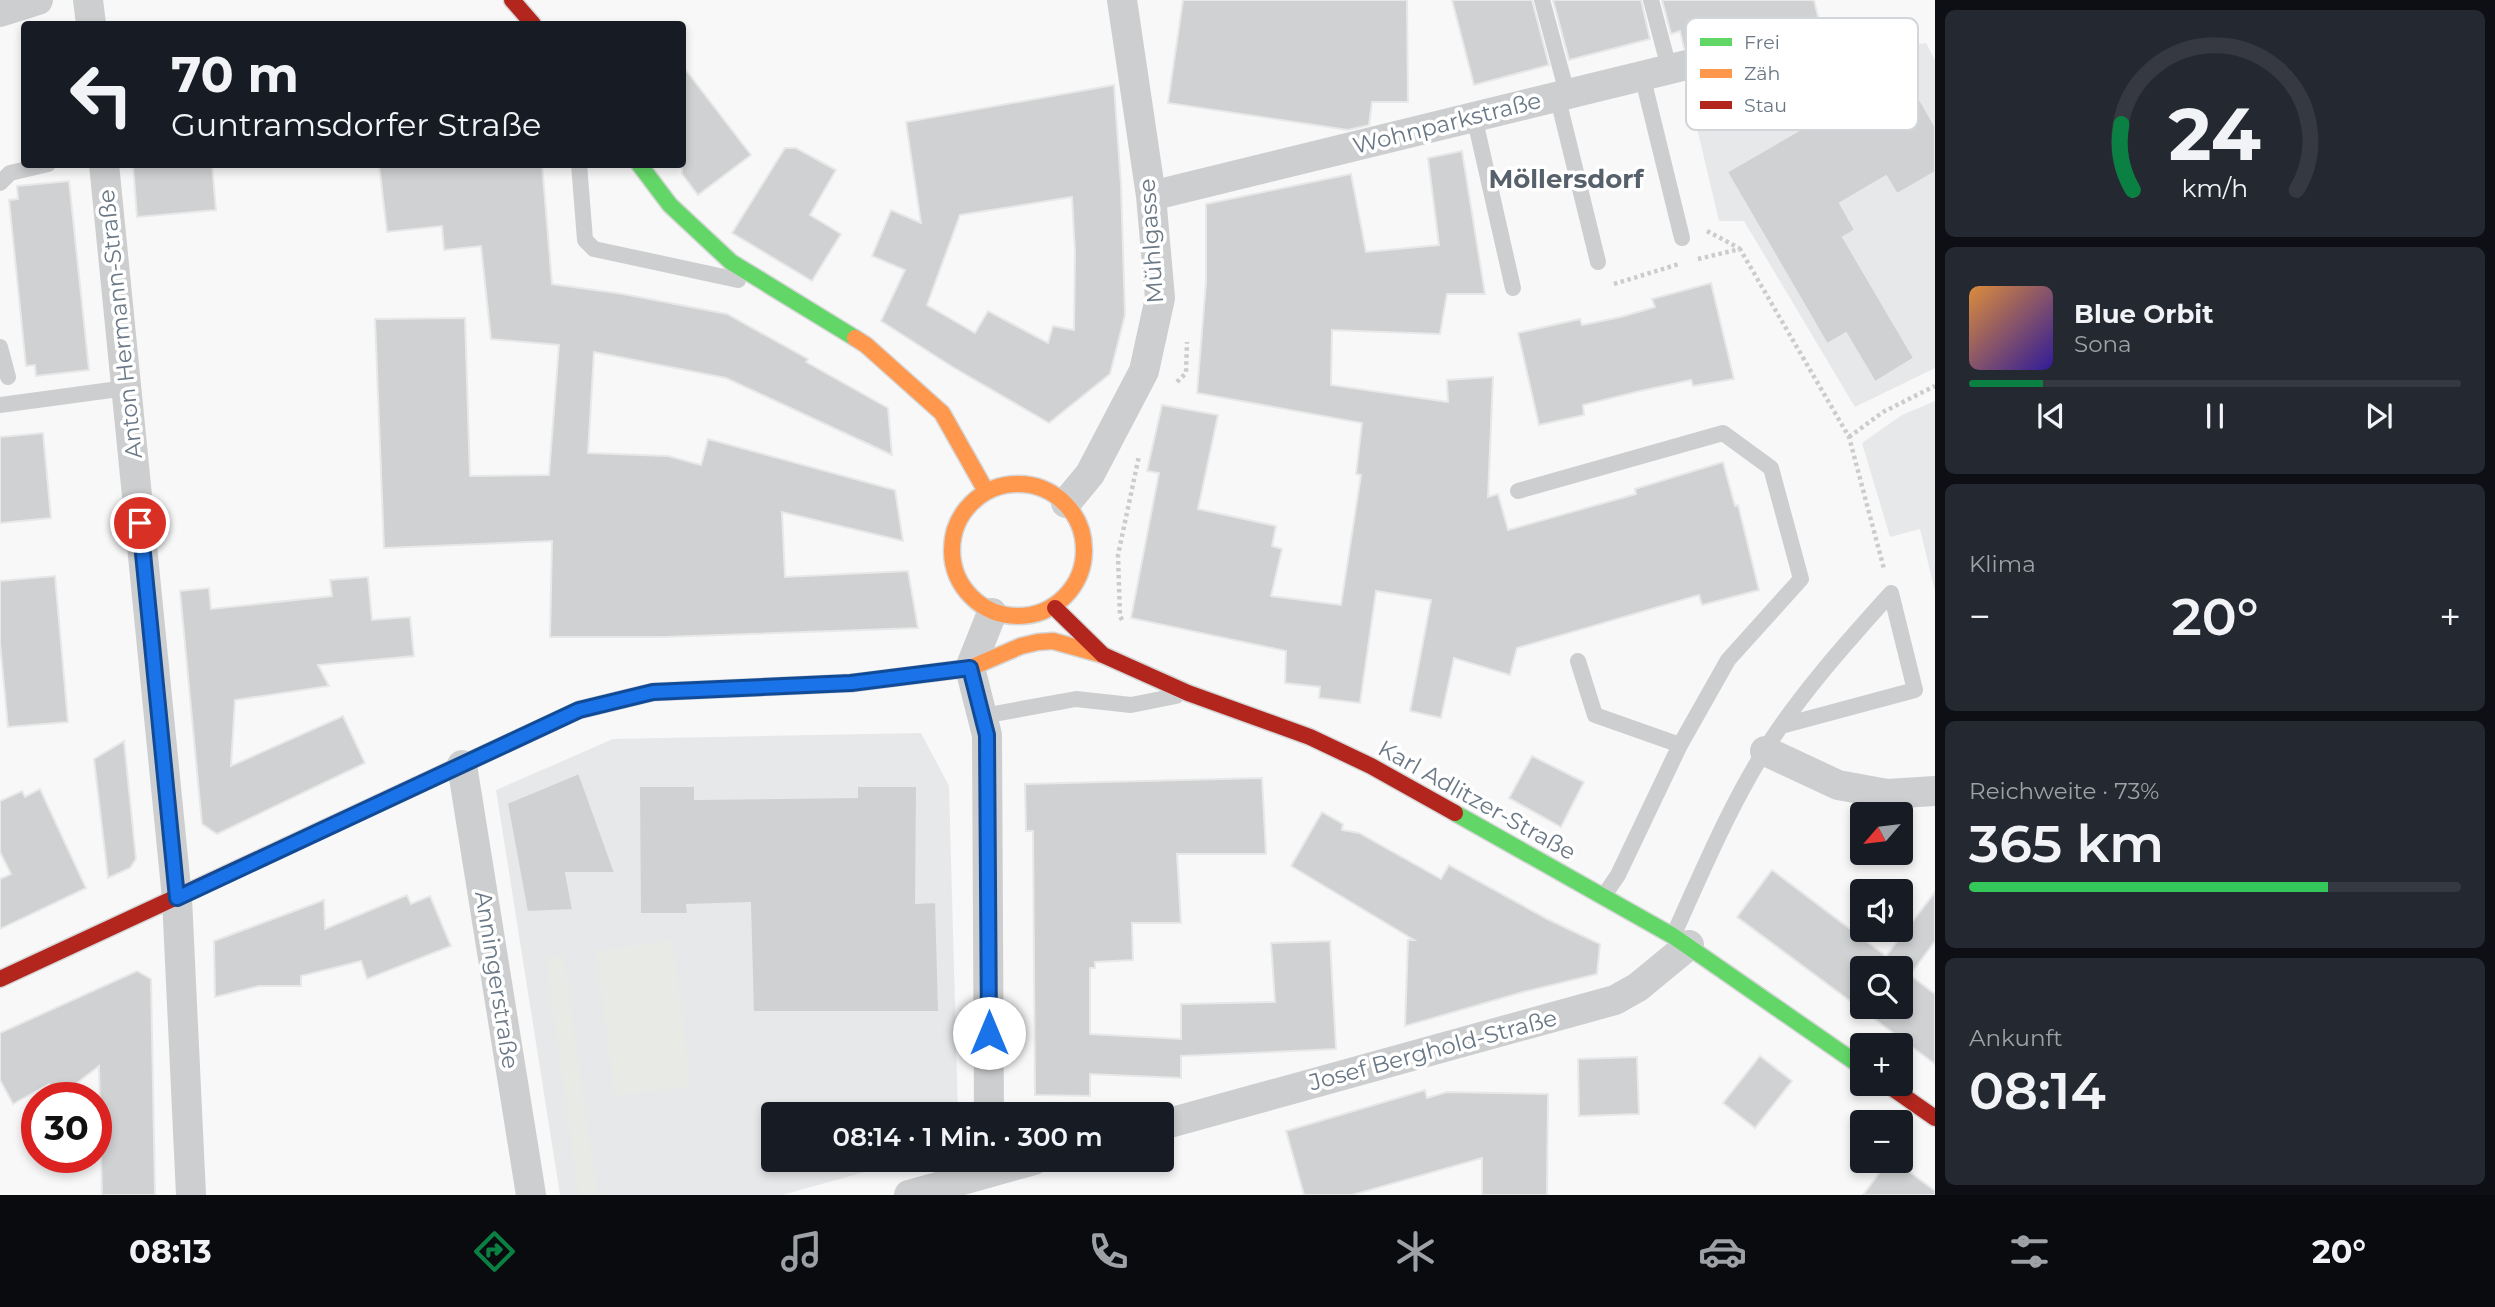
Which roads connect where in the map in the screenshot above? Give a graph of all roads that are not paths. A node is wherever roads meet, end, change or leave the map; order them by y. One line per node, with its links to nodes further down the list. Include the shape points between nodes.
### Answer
1 (38, 0): 7 (street)
2 (88, 0): 8 (street)
3 (512, 0): 9 (street)
4 (1122, 0): 19 (street, Mühlgasse)
5 (1542, 0): 12 (lane)
6 (1651, 0): 11 (lane)
7 (0, 12)
8 (90, 21)
9 (530, 21)
10 (1686, 65): 11 (street, Wohnparkstraße)
11 (1655, 72): 12 (street, Wohnparkstraße); 20 (lane)
12 (1562, 94): 13 (street, Wohnparkstraße); 21 (lane)
13 (1474, 116): 19 (street, Wohnparkstraße); 23 (lane)
14 (31, 168): 18 (lane, via 10,173)
15 (104, 168): 26 (street, Anton Hermann-Straße)
16 (579, 168): 22 (lane, via 585,240 594,249)
17 (642, 168): 22 (street, via 670,205 731,262)
18 (0, 183)
19 (1150, 196): 30 (street, Mühlgasse, via 1160,298 1144,371 1090,474)
20 (1682, 238)
21 (1598, 262)
22 (773, 288): 28 (street, via 866,345 942,413)
23 (1513, 288)
24 (0, 347): 25 (lane)
25 (8, 377)
26 (126, 388): 27 (lane); 44 (street, Anton Hermann-Straße)
27 (0, 405)
28 (986, 491): 30 (street, via 1010,483 1043,488); 32 (street, via 964,510 951,538 954,572 969,597)
29 (1518, 491): 39 (lane, via 1723,433 1771,468 1801,579 1727,660)
30 (1066, 503): 31 (street, via 1081,527 1085,560 1074,588)
31 (1055, 608): 32 (street, via 1026,618); 33 (street, Karl Adlitzer-Straße)
32 (992, 613): 35 (street)
33 (1103, 655): 35 (street, via 1053,641 1038,642); 36 (street, Karl Adlitzer-Straße)
34 (1578, 661): 39 (lane, via 1595,715)
35 (970, 668): 37 (street); 41 (street, via 851,683 653,692 579,710)
36 (1188, 693): 37 (lane, via 1131,705 1076,699); 43 (street, Karl Adlitzer-Straße, via 1310,737 1371,766)
37 (983, 716): 49 (street, via 987,735)
38 (1781, 726): 38 (lane, via 1819,673 1891,593 1915,690); 40 (lane)
39 (1680, 744): 43 (lane, via 1618,875)
40 (1765, 751): 42 (street, via 1838,785 1887,794); 45 (lane, via 1724,826)
41 (462, 765): 44 (street); 54 (street, Anningerstraße)
42 (1935, 791)
43 (1603, 897): 45 (street, Karl Adlitzer-Straße)
44 (177, 898): 46 (street); 53 (street, Anton Hermann-Straße)
45 (1681, 941): 47 (street, Karl Adlitzer-Straße); 51 (street, Josef Berghold-Straße, via 1639,987 1615,1000)
46 (0, 979)
47 (1850, 1059)
48 (1904, 1096): 50 (street)
49 (989, 1102)
50 (1935, 1118)
51 (1174, 1122)
52 (990, 1176): 55 (street)
53 (191, 1195)
54 (531, 1195)
55 (909, 1195)

